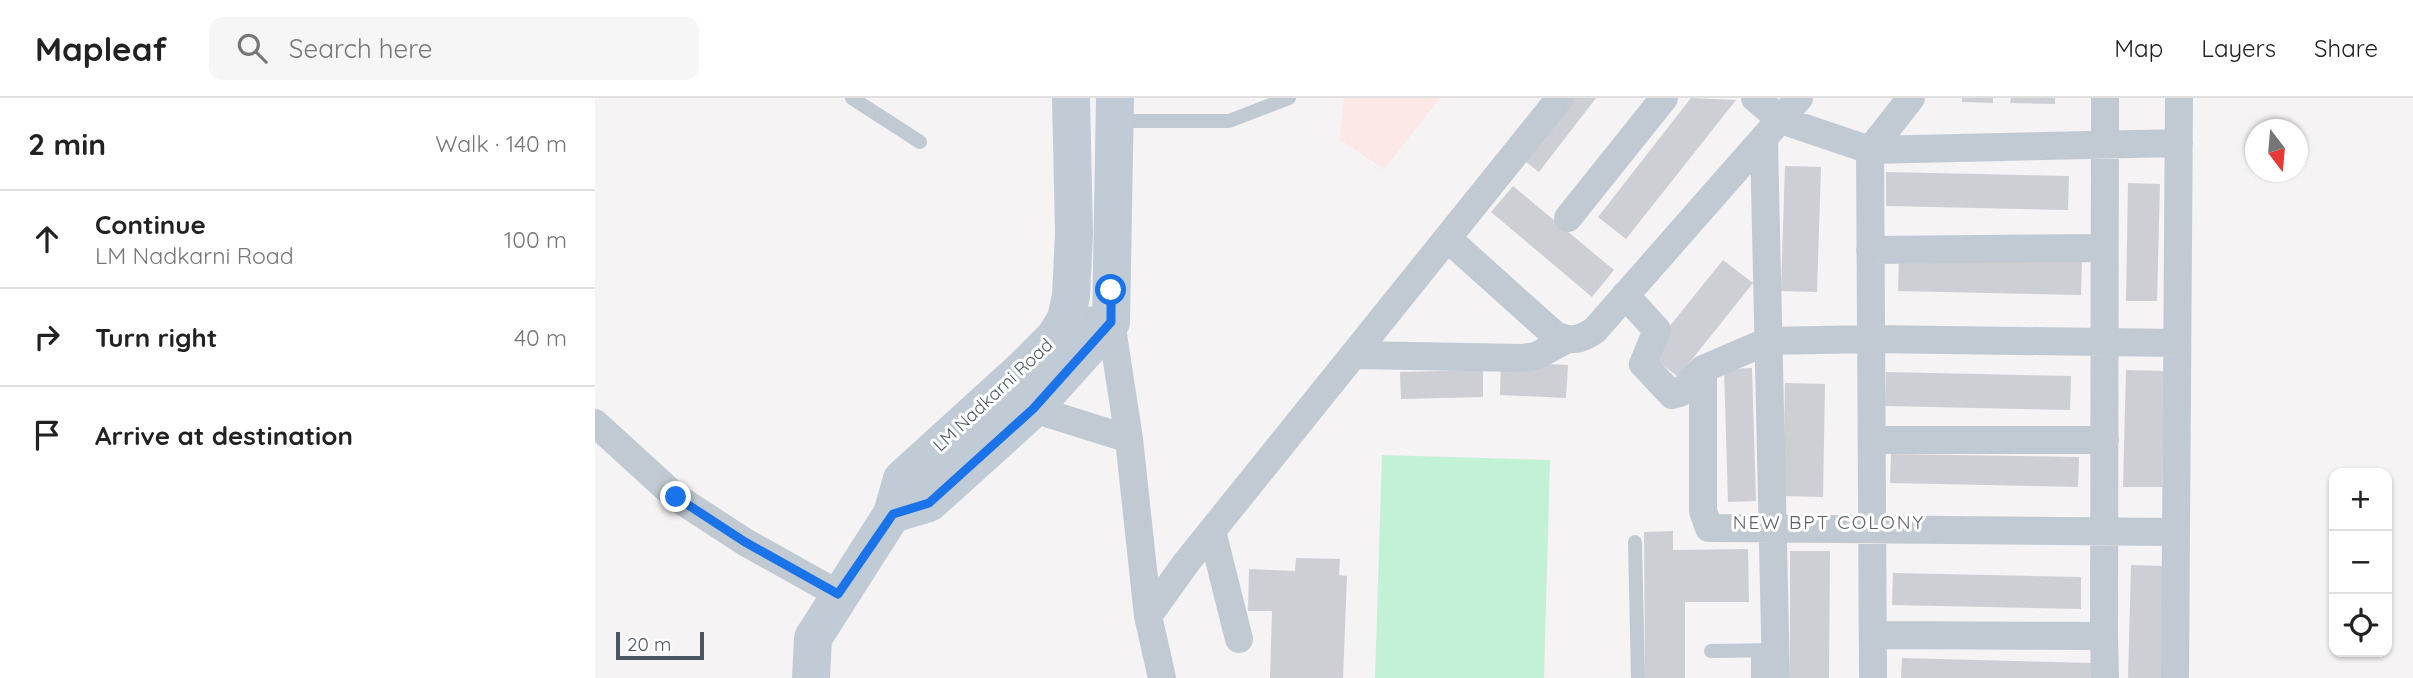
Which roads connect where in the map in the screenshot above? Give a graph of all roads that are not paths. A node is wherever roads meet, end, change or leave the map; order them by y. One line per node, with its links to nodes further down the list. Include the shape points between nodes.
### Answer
1 (852, 98): 13 (lane)
2 (1289, 98): 10 (lane, via 1229,121)
3 (1560, 98): 18 (street)
4 (1664, 98): 17 (street)
5 (1755, 98): 12 (street)
6 (1799, 98): 12 (street)
7 (1910, 98): 16 (street)
8 (2105, 98): 15 (street)
9 (2179, 98): 14 (street)
10 (1114, 110): 11 (street); 23 (street)
11 (1071, 111): 22 (street, LM Nadkarni Road, via 1074,233)
12 (1773, 130): 16 (street); 21 (street); 26 (street)
13 (920, 142)
14 (2179, 143): 15 (street); 28 (street)
15 (2105, 145): 16 (street); 19 (street)
16 (1870, 150): 20 (street)
17 (1569, 218)
18 (1448, 239): 25 (street); 29 (street)
19 (2104, 248): 20 (street); 27 (street)
20 (1870, 250): 24 (street)
21 (1625, 295): 25 (street, via 1595,330 1579,340); 30 (street, via 1655,326 1643,364 1671,395 1680,393)
22 (1066, 319): 23 (street); 36 (street, LM Nadkarni Road, via 1024,368 902,479)
23 (1111, 322): 31 (street, LM Nadkarni Road); 33 (street)
24 (1871, 339): 26 (street); 27 (street); 34 (street)
25 (1566, 340): 29 (street, via 1522,358)
26 (1768, 341): 30 (street); 39 (street)
27 (2104, 342): 28 (street); 35 (street)
28 (2177, 343): 41 (street)
29 (1356, 355): 38 (street)
30 (1703, 369): 39 (street, via 1705,521 1709,528)
31 (1033, 409): 33 (street); 36 (street, LM Nadkarni Road, via 929,503)
32 (595, 423): 43 (street, via 676,497)
33 (1129, 439): 44 (street)
34 (1872, 440): 35 (street); 37 (street)
35 (2105, 440): 40 (street)
36 (893, 514): 43 (street, LM Nadkarni Road)
37 (1872, 530): 39 (street); 40 (street); 45 (street)
38 (1212, 531): 44 (street); 47 (street)
39 (1773, 531): 48 (street)
40 (2104, 532): 41 (street); 46 (street)
41 (2174, 532): 57 (street)
42 (1635, 542): 52 (lane)
43 (838, 594): 50 (street, LM Nadkarni Road, via 813,638)
44 (1148, 617): 51 (street)
45 (1873, 635): 46 (street); 55 (street)
46 (2103, 636): 56 (street)
47 (1239, 639)
48 (1767, 650): 49 (lane); 53 (lane); 54 (street)
49 (1711, 651)
50 (811, 678)
51 (1162, 678)
52 (1638, 678)
53 (1758, 678)
54 (1776, 678)
55 (1873, 678)
56 (2105, 678)
57 (2175, 678)

